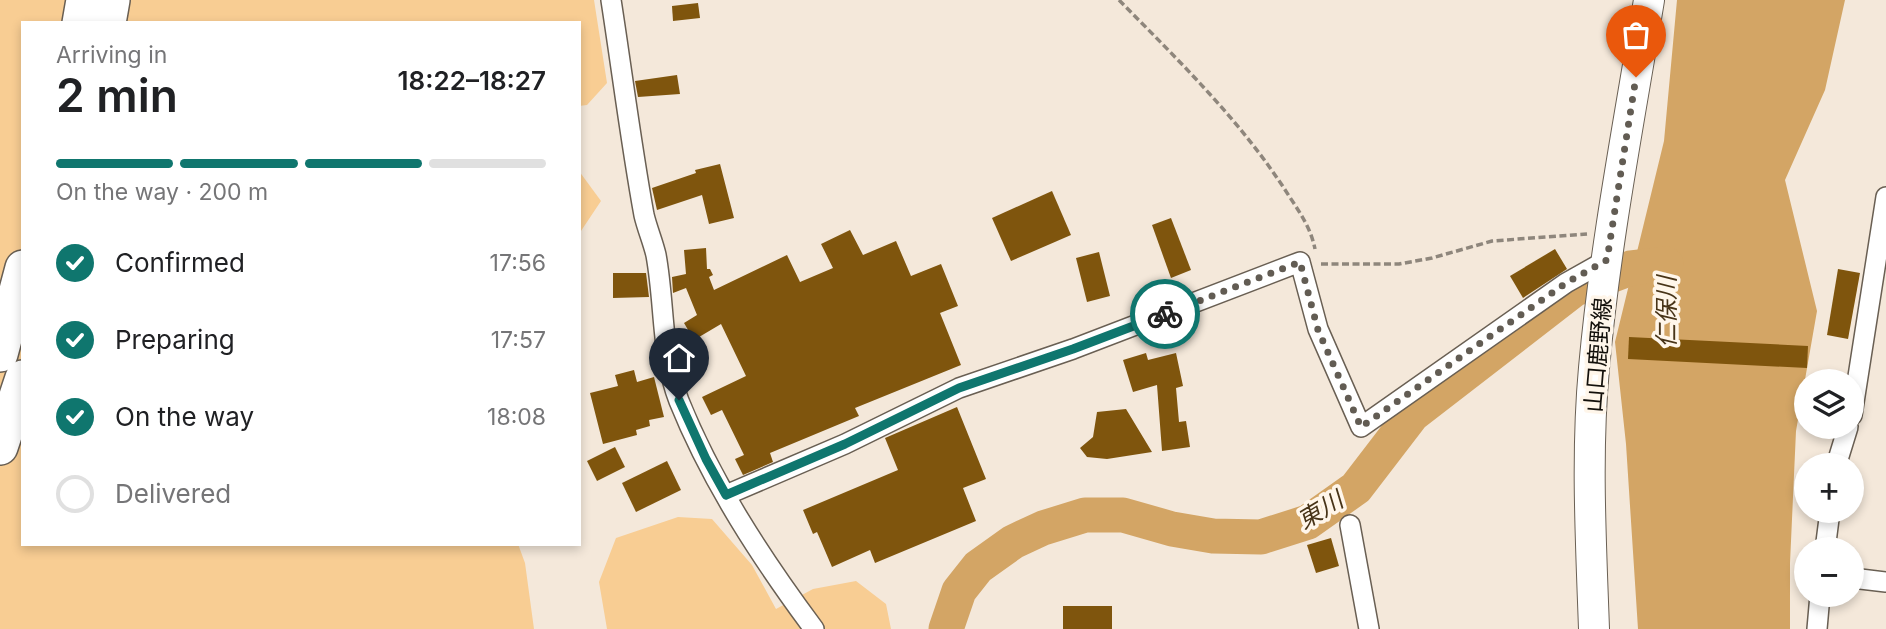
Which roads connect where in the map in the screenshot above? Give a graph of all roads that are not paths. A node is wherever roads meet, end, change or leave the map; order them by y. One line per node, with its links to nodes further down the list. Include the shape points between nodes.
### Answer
1 (84, 0): 5 (highway)
2 (112, 0): 6 (highway)
3 (611, 0): 14 (street, via 645,217 656,256 667,354 679,400)
4 (1649, 0): 8 (main road, 山口鹿野線)
5 (80, 21)
6 (108, 21)
7 (1886, 197): 11 (street)
8 (1607, 262): 14 (street, via 1566,283 1361,427 1318,330 1300,262 959,388); 21 (main road, 山口鹿野線, via 1593,370)
9 (21, 275): 10 (highway)
10 (0, 354)
11 (1859, 369)
12 (21, 384): 13 (highway)
13 (0, 447)
14 (726, 495): 19 (street, via 771,570)
15 (1350, 525): 20 (street)
16 (1864, 579): 17 (street)
17 (1886, 582)
18 (1819, 607): 22 (street)
19 (814, 629)
20 (1369, 629)
21 (1594, 629)
22 (1817, 629)

